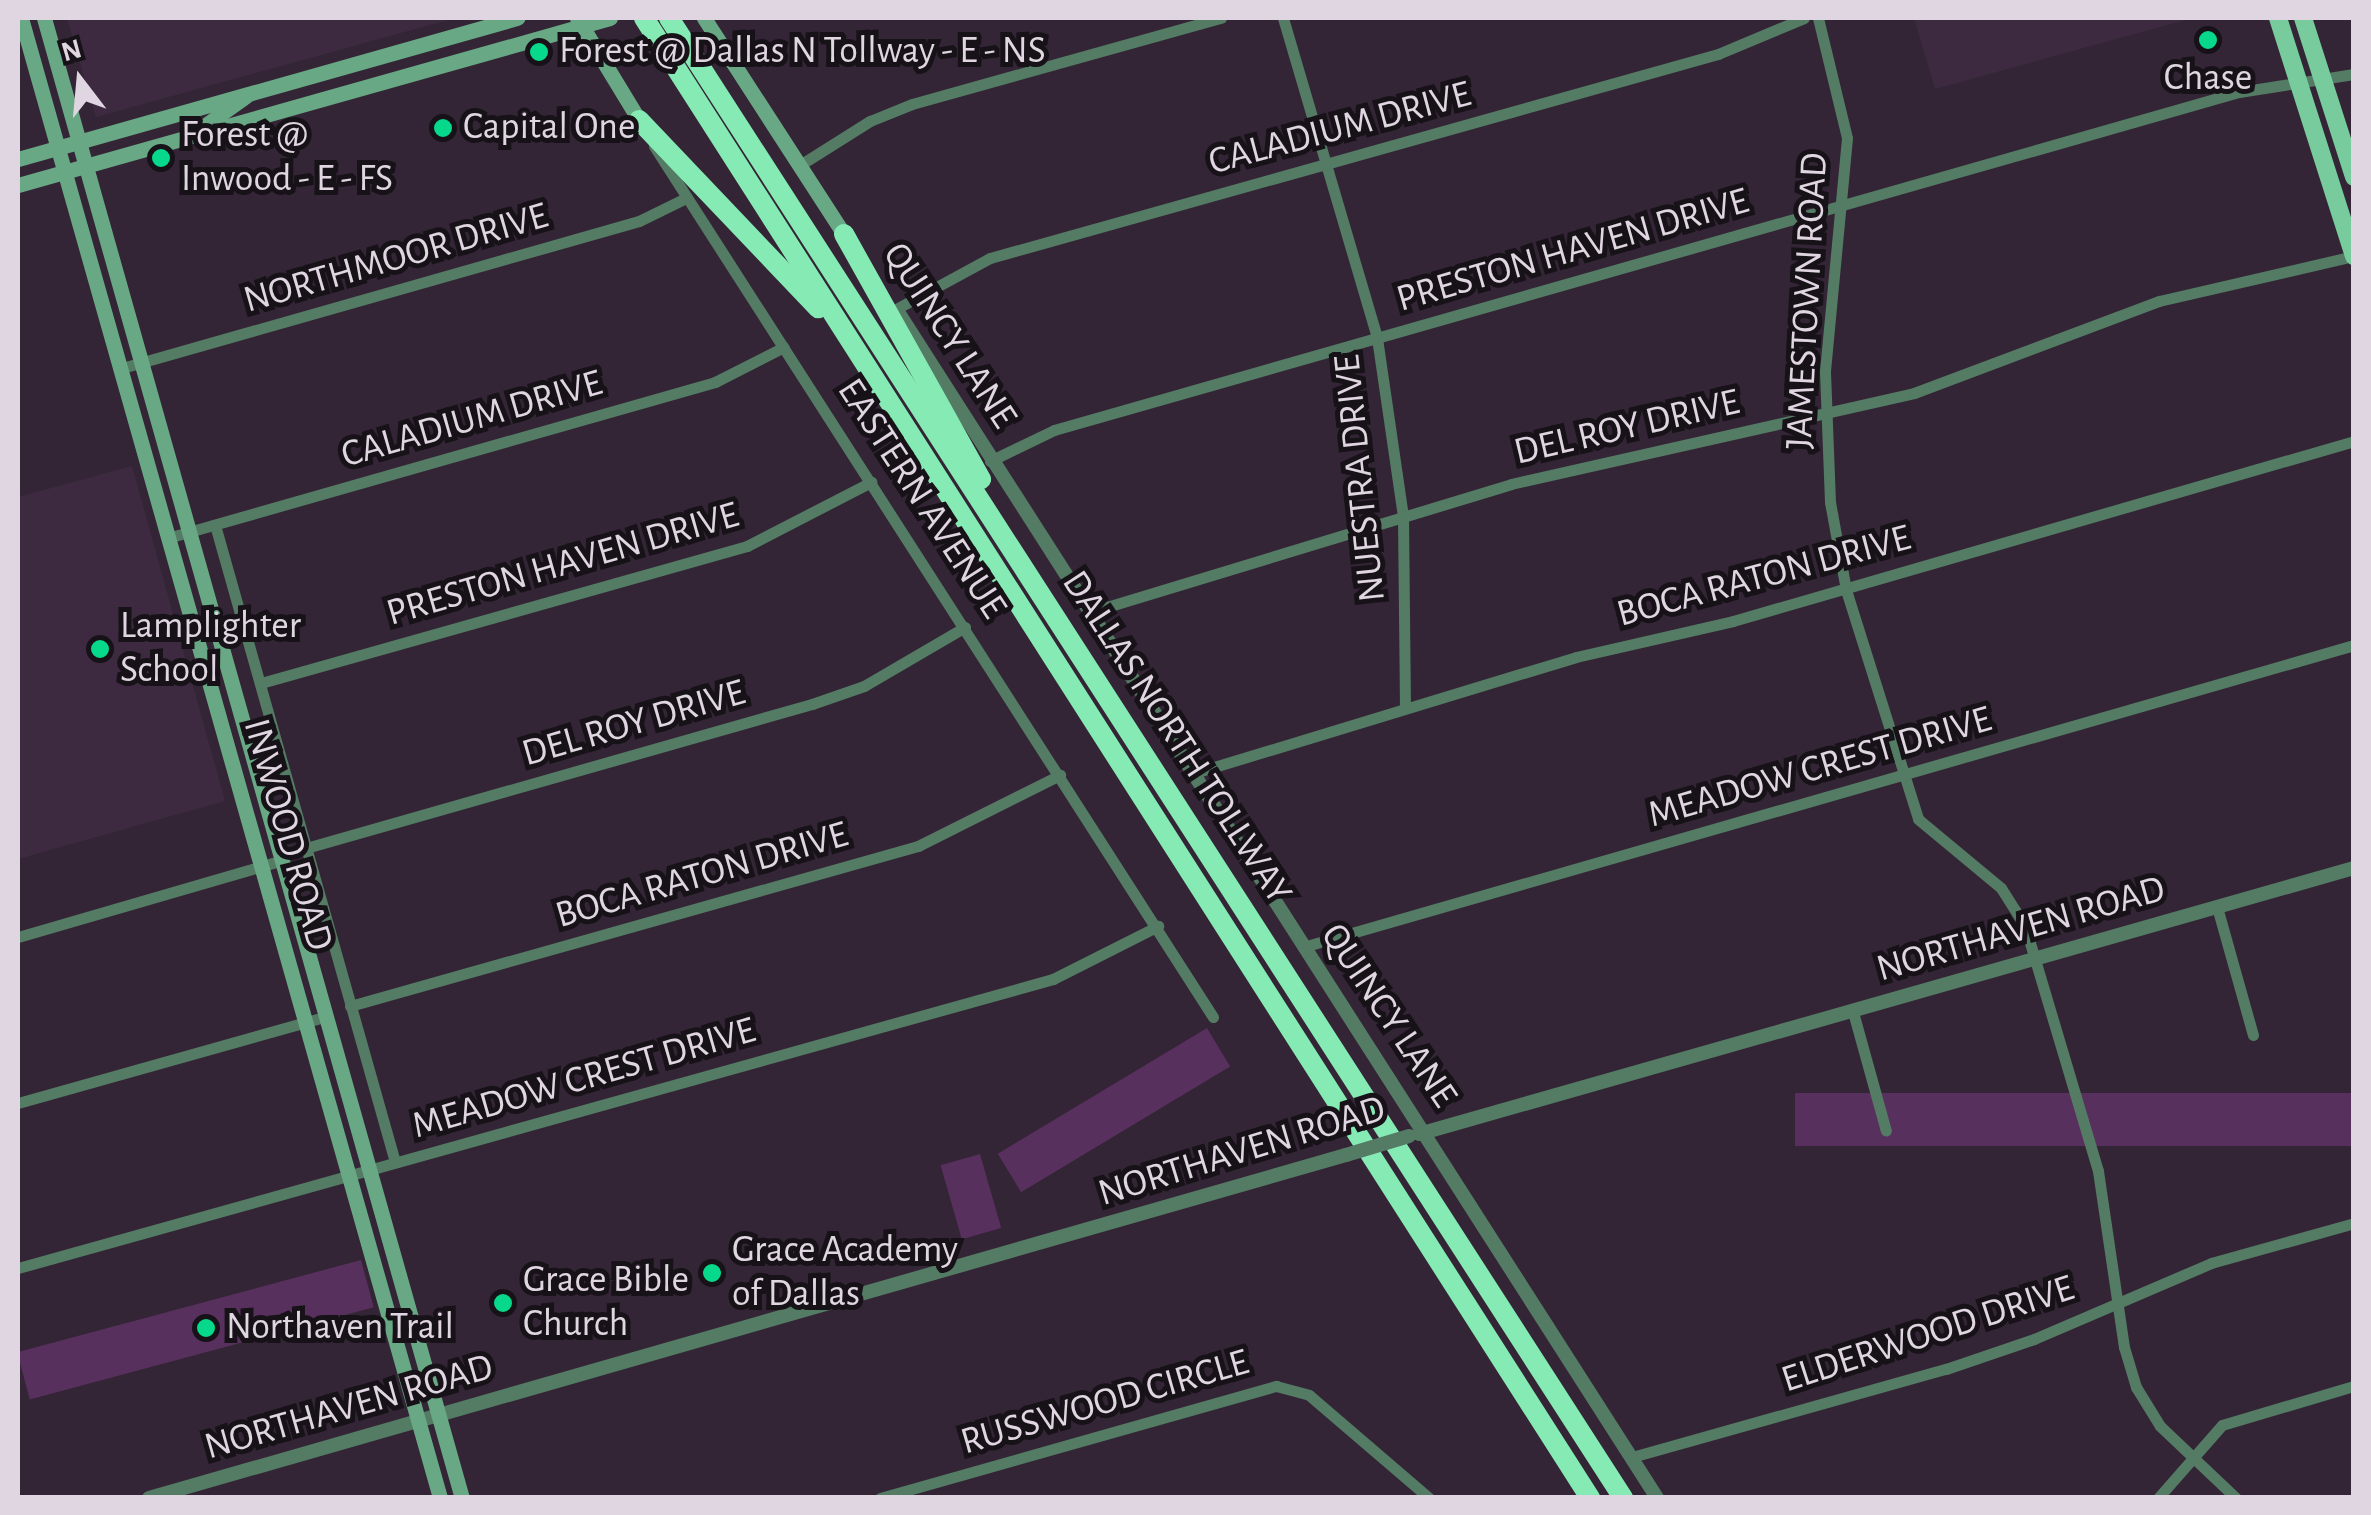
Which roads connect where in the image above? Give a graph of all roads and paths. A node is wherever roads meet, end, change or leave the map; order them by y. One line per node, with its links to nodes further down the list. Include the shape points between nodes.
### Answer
1 (21, 18): 24 (main road, INWOOD ROAD)
2 (44, 18): 23 (main road, INWOOD ROAD)
3 (518, 18): 16 (main road)
4 (610, 18): 11 (main road)
5 (1221, 18): 28 (street, via 899,108)
6 (1282, 18): 26 (street, NUESTRA DRIVE)
7 (1804, 18): 26 (street, CALADIUM DRIVE, via 1718,54)
8 (1818, 18): 33 (street, JAMESTOWN ROAD, via 1848,138)
9 (2278, 18): 17 (main road)
10 (2304, 18): 18 (main road)
11 (578, 22): 20 (main road); 21 (main road, EASTERN AVENUE)
12 (673, 22): 47 (highway, DALLAS NORTH TOLLWAY)
13 (709, 22): 28 (main road, QUINCY LANE)
14 (650, 26): 39 (highway, DALLAS NORTH TOLLWAY)
15 (2354, 74): 18 (street, PRESTON HAVEN DRIVE)
16 (303, 78): 19 (main road); 20 (main road)
17 (2298, 82): 18 (street, PRESTON HAVEN DRIVE); 33 (street, PRESTON HAVEN DRIVE, via 2239,92); 35 (main road)
18 (2323, 82): 30 (main road)
19 (249, 93): 22 (main road); 23 (main road)
20 (310, 102): 22 (main road)
21 (639, 120): 32 (street, EASTERN AVENUE); 39 (highway)
22 (192, 136): 27 (main road)
23 (79, 142): 24 (main road); 27 (main road, INWOOD ROAD)
24 (58, 148): 25 (main road); 29 (main road, INWOOD ROAD)
25 (18, 159)
26 (1327, 161): 36 (street, CALADIUM DRIVE, via 990,258); 37 (street, NUESTRA DRIVE)
27 (86, 165): 29 (main road); 40 (main road, INWOOD ROAD)
28 (800, 166): 34 (main road, QUINCY LANE)
29 (65, 171): 31 (main road); 41 (main road, INWOOD ROAD)
30 (2354, 177)
31 (18, 185)
32 (684, 199): 38 (street, EASTERN AVENUE); 40 (street, NORTHMOOR DRIVE, via 638,221)
33 (1842, 204): 37 (street, PRESTON HAVEN DRIVE); 42 (street, JAMESTOWN ROAD)
34 (844, 234): 36 (street, QUINCY LANE); 47 (highway, via 979,473)
35 (2354, 256): 42 (street, DEL ROY DRIVE, via 2158,301 1948,382)
36 (896, 310): 44 (street, QUINCY LANE)
37 (1377, 338): 44 (street, PRESTON HAVEN DRIVE, via 1054,430); 46 (street, NUESTRA DRIVE)
38 (784, 347): 45 (street, EASTERN AVENUE); 48 (street, CALADIUM DRIVE, via 715,382)
39 (866, 362): 96 (highway, DALLAS NORTH TOLLWAY)
40 (142, 363): 41 (street, NORTHMOOR DRIVE); 49 (main road, INWOOD ROAD)
41 (122, 368): 50 (main road, INWOOD ROAD)
42 (1826, 415): 46 (street, DEL ROY DRIVE, via 1511,484); 51 (street, JAMESTOWN ROAD, via 1830,502)
43 (2354, 442): 51 (street, BOCA RATON DRIVE)
44 (990, 461): 52 (street, QUINCY LANE)
45 (872, 482): 53 (street, EASTERN AVENUE); 55 (street, PRESTON HAVEN DRIVE, via 747,546)
46 (1402, 517): 52 (street, DEL ROY DRIVE); 56 (street, NUESTRA DRIVE)
47 (994, 520): 97 (highway, DALLAS NORTH TOLLWAY)
48 (215, 525): 49 (street, CALADIUM DRIVE); 55 (street)
49 (189, 532): 50 (street, CALADIUM DRIVE); 57 (main road, INWOOD ROAD)
50 (170, 537): 58 (main road, INWOOD ROAD)
51 (1846, 590): 56 (street, BOCA RATON DRIVE); 61 (street, JAMESTOWN ROAD)
52 (1087, 614): 59 (street, QUINCY LANE)
53 (965, 627): 60 (street, EASTERN AVENUE); 62 (street, DEL ROY DRIVE, via 864,686 812,704)
54 (2354, 644): 61 (street, MEADOW CREST DRIVE)
55 (260, 682): 62 (street)
56 (1405, 706): 59 (street, BOCA RATON DRIVE)
57 (242, 725): 58 (main road); 63 (main road, INWOOD ROAD)
58 (223, 730): 64 (main road, INWOOD ROAD)
59 (1191, 774): 69 (street, QUINCY LANE)
60 (1060, 775): 67 (street, EASTERN AVENUE); 71 (street, BOCA RATON DRIVE, via 918,846)
61 (1901, 776): 69 (street, MEADOW CREST DRIVE); 70 (street, JAMESTOWN ROAD, via 1932,835 1987,875 2014,906)
62 (306, 848): 71 (street)
63 (279, 862): 64 (street); 73 (main road, INWOOD ROAD)
64 (261, 867): 68 (street); 75 (main road, INWOOD ROAD)
65 (2354, 868): 66 (street, NORTHAVEN ROAD)
66 (2217, 907): 70 (street, NORTHAVEN ROAD); 76 (street)
67 (1158, 926): 74 (street, EASTERN AVENUE); 80 (street, MEADOW CREST DRIVE, via 1053,979)
68 (18, 937)
69 (1303, 948): 79 (street, QUINCY LANE)
70 (2035, 959): 72 (street, NORTHAVEN ROAD); 85 (street, JAMESTOWN ROAD, via 2098,1170)
71 (350, 1006): 80 (street)
72 (1854, 1012): 78 (street); 79 (street, NORTHAVEN ROAD)
73 (324, 1016): 75 (street); 81 (main road, INWOOD ROAD)
74 (1213, 1017)
75 (305, 1022): 77 (street); 82 (main road, INWOOD ROAD)
76 (2252, 1035)
77 (18, 1103)
78 (1886, 1131)
79 (1425, 1132): 87 (street, NORTHAVEN ROAD, bridge); 90 (street, QUINCY LANE)
80 (395, 1162): 81 (street, MEADOW CREST DRIVE)
81 (368, 1170): 82 (street, MEADOW CREST DRIVE); 87 (main road, INWOOD ROAD)
82 (350, 1175): 84 (street, MEADOW CREST DRIVE); 88 (main road, INWOOD ROAD)
83 (2354, 1223): 85 (street, ELDERWOOD DRIVE, via 2211,1263)
84 (18, 1268)
85 (2117, 1302): 89 (street, JAMESTOWN ROAD, via 2136,1386 2160,1426); 90 (street, ELDERWOOD DRIVE, via 1946,1369)
86 (2354, 1386): 89 (street, via 2222,1425)
87 (439, 1416): 88 (street, NORTHAVEN ROAD); 93 (main road, INWOOD ROAD)
88 (420, 1421): 91 (street, NORTHAVEN ROAD); 92 (main road, INWOOD ROAD)
89 (2194, 1454): 99 (street); 100 (street, JAMESTOWN ROAD)
90 (1632, 1457): 98 (street, QUINCY LANE)
91 (153, 1497)
92 (440, 1498)
93 (462, 1498)
94 (880, 1498): 95 (street, RUSSWOOD CIRCLE, via 1276,1386 1308,1395)
95 (1429, 1498)
96 (1590, 1498)
97 (1623, 1498)
98 (1658, 1498)
99 (2158, 1498)
100 (2236, 1498)

